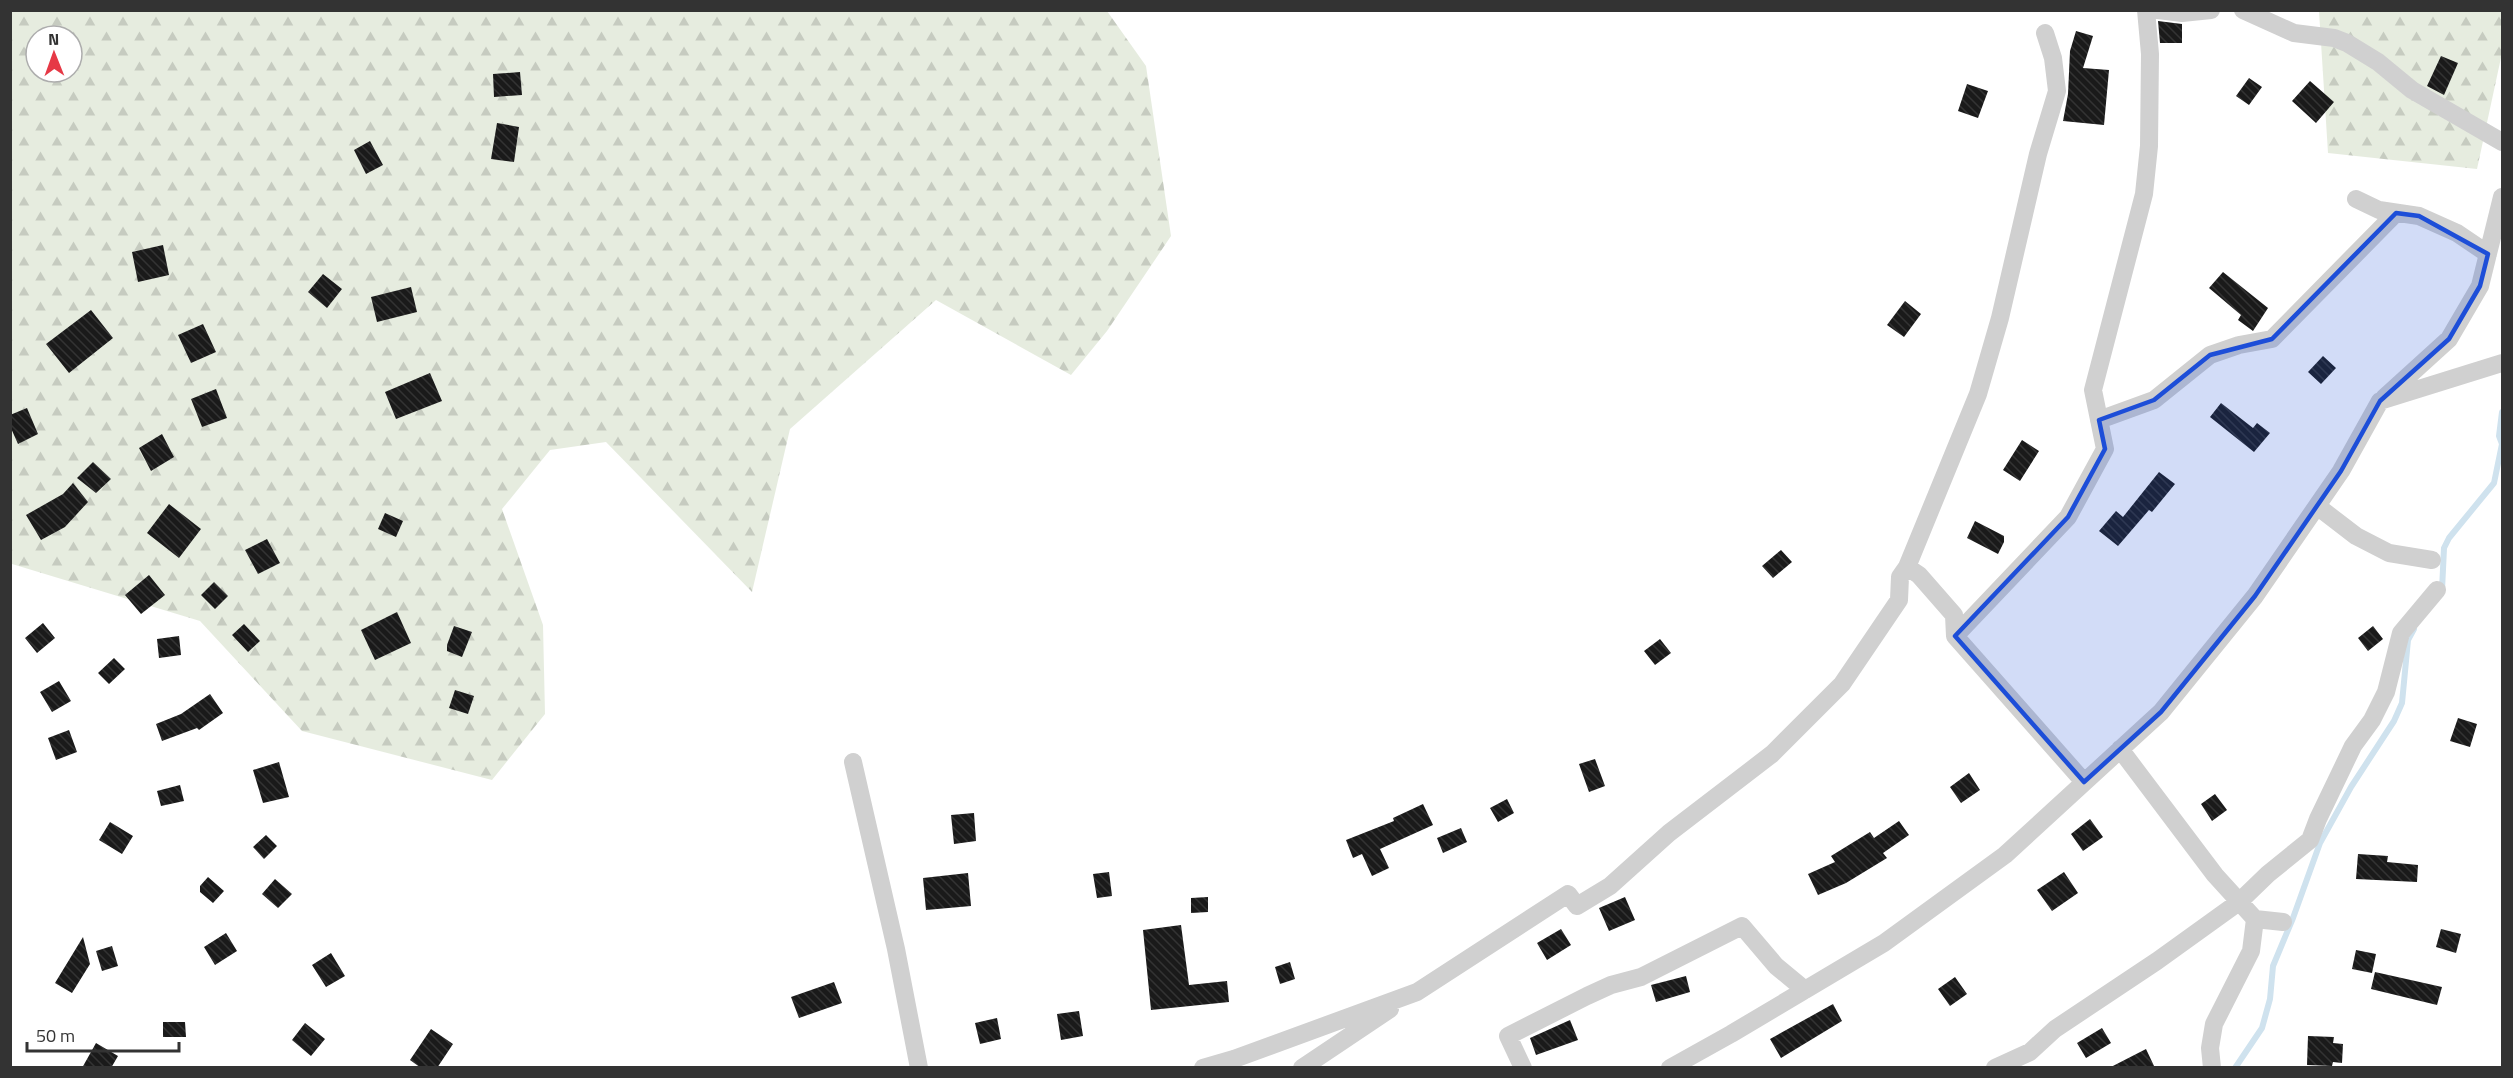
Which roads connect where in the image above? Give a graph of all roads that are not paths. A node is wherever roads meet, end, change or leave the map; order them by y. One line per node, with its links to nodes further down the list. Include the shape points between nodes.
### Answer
1 (2146, 10): 13 (street, via 2150,54 2149,146 2144,194 2093,390)
2 (2158, 10): 3 (street)
3 (2211, 10)
4 (2243, 10): 6 (street, via 2294,33 2347,43 2412,90)
5 (2045, 33): 16 (street, via 2053,58 2056,91 2037,154 2000,318 1978,394)
6 (2502, 142)
7 (2502, 196): 10 (street)
8 (2356, 199): 9 (street)
9 (2396, 213): 10 (street, via 2419,216); 13 (street, via 2272,339 2210,355 2154,399)
10 (2488, 254): 12 (street, via 2480,286 2449,339)
11 (2502, 363): 12 (street)
12 (2380, 401): 14 (street)
13 (2099, 420): 18 (street, via 2105,449 2068,517)
14 (2317, 506): 15 (street, via 2356,536 2389,553); 19 (street, via 2240,614 2161,712)
15 (2432, 560)
16 (1906, 567): 18 (street, via 1919,575 1954,615); 26 (street, via 1900,577 1899,600 1842,684 1772,754 1669,833 1610,886 1577,906 1568,894)
17 (2437, 590): 22 (street, via 2401,633 2386,692 2353,746 2310,840)
18 (1955, 636): 21 (street)
19 (2120, 749): 21 (street); 22 (street, via 2214,875)
20 (853, 762): 27 (street)
21 (2084, 782): 25 (street, via 2005,855 1884,943)
22 (2240, 902): 23 (street); 32 (street, via 2055,1029 2030,1052)
23 (2255, 918): 24 (street); 33 (street, via 2251,951 2214,1024)
24 (2283, 922)
25 (1805, 990): 30 (street, via 1776,966 1742,926 1508,1036); 31 (street)
26 (1417, 992): 28 (street); 29 (street)
27 (919, 1068)
28 (1203, 1068)
29 (1302, 1068)
30 (1523, 1068)
31 (1670, 1068)
32 (1995, 1068)
33 (2212, 1068)

